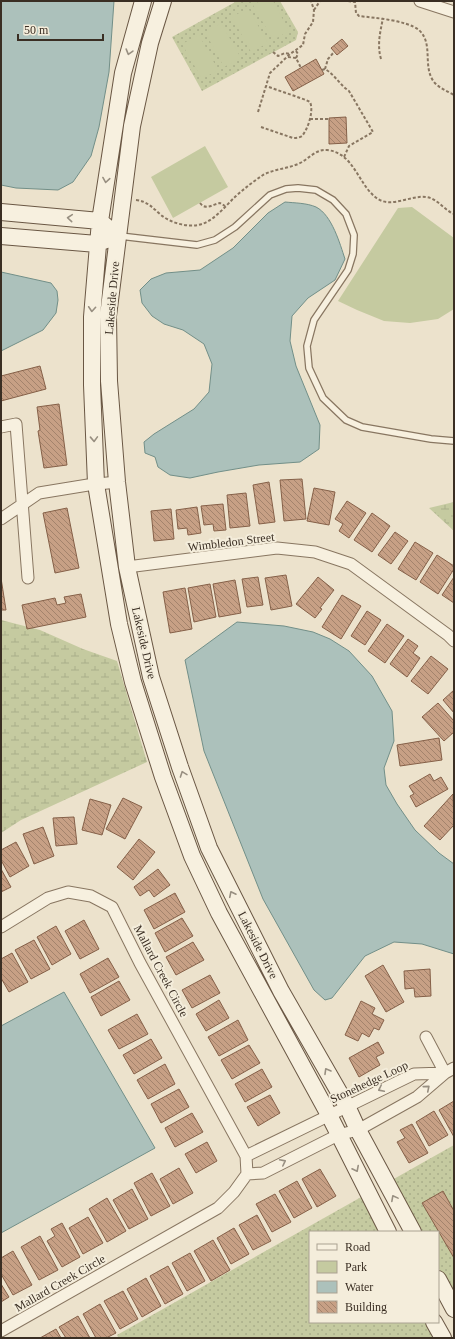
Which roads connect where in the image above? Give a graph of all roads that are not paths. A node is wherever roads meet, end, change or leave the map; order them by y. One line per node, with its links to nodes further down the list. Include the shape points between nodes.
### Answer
1 (144, 1): 6 (street, Lakeside Drive, one-way to 6, via 123,73)
2 (163, 1): 8 (street, Lakeside Drive, via 150,44 132,126)
3 (420, 1): 4 (street)
4 (454, 12)
5 (1, 212): 6 (street, one-way to 5)
6 (100, 221): 8 (street); 9 (street, Lakeside Drive)
7 (1, 236): 9 (street)
8 (118, 236): 9 (street); 11 (lane, via 197,244 215,240 235,227 270,194 298,188 316,190 333,200 346,214 354,235 353,254 348,270 314,320 307,346 309,368 323,398 346,420 362,428); 12 (street, Lakeside Drive, via 108,316 109,381)
9 (97, 244): 13 (street, Lakeside Drive, one-way to 13, via 92,317)
10 (1, 427): 14 (street, via 16,424)
11 (454, 441)
12 (117, 482): 13 (street); 16 (street, Lakeside Drive)
13 (96, 484): 14 (street, via 39,494); 23 (street, Lakeside Drive, via 119,624 133,682 163,777 192,856 219,913)
14 (22, 505): 15 (street); 17 (street)
15 (1, 519)
16 (127, 567): 18 (street, Wimbledon Street, via 277,548 315,552 351,564); 22 (street, Lakeside Drive, one-way to 16, via 281,991 209,848 151,677)
17 (28, 578)
18 (454, 641)
19 (1, 927): 26 (street, Mallard Creek Circle, via 48,898 68,892 92,896 112,906 140,963)
20 (426, 1037): 21 (street)
21 (449, 1071): 22 (street, Stonehedge Loop, one-way to 22, via 414,1074); 24 (street, one-way to 21, via 417,1097)
22 (347, 1106): 23 (street, Stonehedge Loop); 24 (street, Lakeside Drive)
23 (329, 1115): 25 (street, Lakeside Drive); 26 (street)
24 (358, 1130): 25 (street); 29 (street, Lakeside Drive, one-way to 24)
25 (338, 1134): 27 (street, one-way to 25, via 262,1173); 28 (street, Lakeside Drive, one-way to 28)
26 (246, 1156): 27 (street, Mallard Creek Circle)
27 (247, 1174): 33 (street, Mallard Creek Circle, via 218,1208)
28 (387, 1231)
29 (412, 1231)
30 (439, 1281): 31 (street)
31 (454, 1309)
32 (435, 1323): 34 (street)
33 (1, 1331)
34 (443, 1338)

